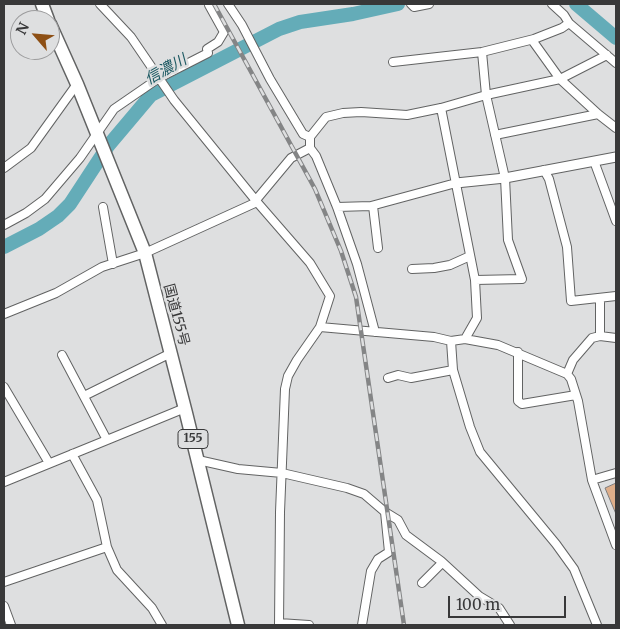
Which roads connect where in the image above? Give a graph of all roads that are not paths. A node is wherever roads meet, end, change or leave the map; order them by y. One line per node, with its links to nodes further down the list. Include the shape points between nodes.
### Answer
1 (100, 4): 15 (street, via 131,38)
2 (209, 4): 15 (street, via 224,32 218,42 207,49 208,53)
3 (228, 4): 23 (street, via 302,134)
4 (411, 4): 5 (street, via 414,7)
5 (429, 4)
6 (552, 4): 7 (street)
7 (569, 23): 8 (street); 11 (street)
8 (532, 40): 10 (street); 14 (street)
9 (60, 46): 16 (highway, 国道155号 / 155)
10 (482, 52): 12 (street); 17 (street)
11 (607, 55): 13 (street); 14 (street)
12 (393, 62)
13 (616, 63)
14 (560, 79): 17 (street); 19 (street)
15 (160, 80): 21 (street, via 114,109); 31 (street)
16 (77, 84): 21 (highway, 国道155号 / 155); 27 (street, via 32,148)
17 (486, 96): 18 (street); 22 (street)
18 (441, 108): 23 (street, via 407,115 343,113 326,117); 30 (street)
19 (598, 114): 20 (street); 22 (street)
20 (616, 128)
21 (97, 134): 36 (street, via 45,199); 38 (highway, 国道155号 / 155)
22 (495, 135): 29 (street)
23 (310, 137): 24 (street)
24 (310, 148): 31 (street, via 291,158); 34 (street)
25 (616, 156): 26 (street)
26 (594, 161): 28 (street); 35 (street)
27 (4, 168)
28 (544, 170): 29 (street); 44 (street, via 567,247 570,301)
29 (505, 178): 30 (street); 42 (street, via 508,240 522,280)
30 (456, 182): 32 (street); 39 (street)
31 (256, 201): 38 (street); 46 (street, via 310,263 327,290 330,296)
32 (373, 206): 34 (street); 37 (street)
33 (103, 207): 40 (street)
34 (337, 207): 47 (street, via 357,264)
35 (616, 220)
36 (4, 225)
37 (378, 248)
38 (145, 253): 40 (street); 53 (highway, 国道155号 / 155)
39 (470, 256): 41 (street, via 450,265); 42 (street)
40 (113, 264): 45 (street, via 56,293)
41 (412, 269)
42 (475, 280): 50 (street, via 477,318)
43 (616, 296): 44 (street)
44 (600, 299): 48 (street)
45 (4, 314)
46 (320, 327): 47 (street); 66 (street, via 288,376)
47 (375, 332): 51 (street, via 434,336)
48 (600, 336): 49 (street); 56 (street, via 592,338 573,360)
49 (616, 338)
50 (466, 339): 51 (street); 52 (street)
51 (451, 341): 55 (street)
52 (518, 352): 56 (street); 60 (street, via 518,401 522,404)
53 (171, 353): 59 (street); 61 (highway, 国道155号 / 155)
54 (62, 355): 59 (street)
55 (453, 370): 57 (street, via 411,378 398,375); 85 (street, via 480,452 574,570)
56 (567, 374): 60 (street, via 572,379)
57 (388, 378)
58 (4, 386): 65 (street)
59 (84, 396): 62 (street)
60 (576, 396): 68 (street)
61 (185, 408): 62 (street); 64 (highway, 国道155号 / 155)
62 (107, 440): 63 (street)
63 (72, 454): 65 (street); 72 (street, via 97,500)
64 (198, 460): 66 (street, via 238,469); 81 (highway, 国道155号 / 155)
65 (49, 463): 69 (street)
66 (282, 473): 70 (street, via 364,494); 78 (street)
67 (616, 473): 68 (street)
68 (592, 480): 71 (street)
69 (4, 482)
70 (385, 512): 73 (street, via 398,520 406,534); 83 (street, via 389,552 378,559 371,571)
71 (616, 545)
72 (108, 547): 74 (street); 80 (street, via 117,570 152,608)
73 (442, 563): 75 (street); 84 (street, via 479,596 499,608)
74 (4, 582)
75 (422, 584)
76 (4, 606): 77 (street)
77 (5, 616): 79 (street)
78 (279, 624): 82 (street)
79 (11, 625)
80 (162, 625)
81 (238, 625)
82 (309, 625)
83 (362, 625)
84 (510, 625)
85 (597, 625)

